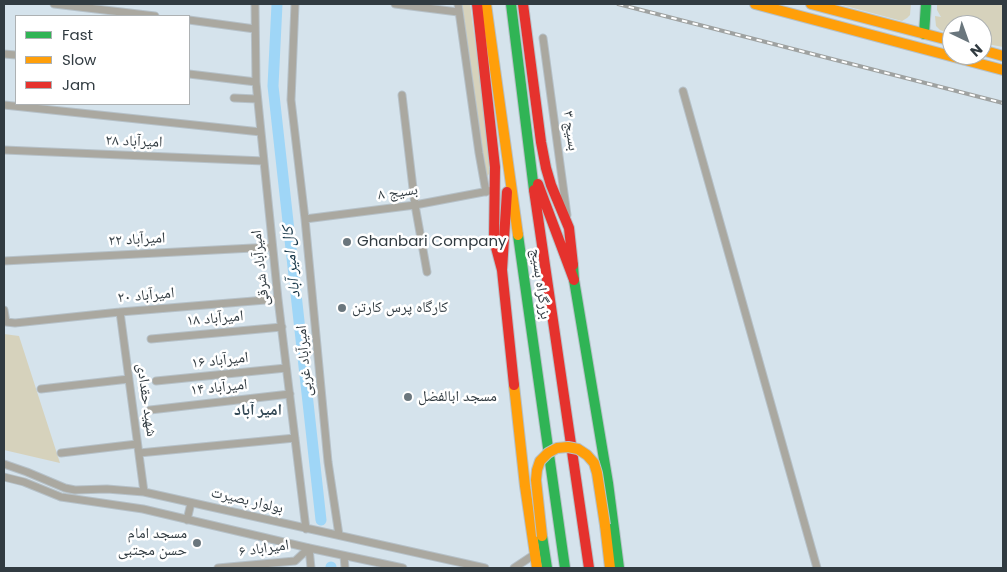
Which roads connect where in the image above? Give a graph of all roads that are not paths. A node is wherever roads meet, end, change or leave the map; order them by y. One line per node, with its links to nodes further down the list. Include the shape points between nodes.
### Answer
1 (54, 4): 13 (street)
2 (256, 4): 15 (street, امیرآباد شرقی)
3 (295, 4): 34 (street, امیرآباد غربی, via 291,100)
4 (395, 4): 12 (street)
5 (477, 4): 32 (main road, via 495,167)
6 (486, 4): 31 (main road, بزرگراه بسیج)
7 (511, 4): 30 (main road, بزرگراه بسیج)
8 (523, 4): 35 (main road, via 546,168)
9 (755, 4): 19 (main road)
10 (811, 4): 16 (main road)
11 (926, 4): 16 (main road)
12 (458, 8): 32 (street, via 479,153)
13 (147, 15)
14 (190, 20): 15 (street)
15 (255, 28): 21 (street, امیرآباد شرقی)
16 (924, 34): 18 (main road)
17 (543, 38): 35 (street, بسیج ۳)
18 (942, 38)
19 (1003, 70)
20 (190, 74): 21 (street)
21 (256, 82): 25 (street, امیرآباد شرقی)
22 (683, 91): 78 (street)
23 (402, 95): 33 (street)
24 (234, 98): 25 (street)
25 (258, 99): 27 (street, امیرآباد شرقی)
26 (4, 105): 27 (street)
27 (260, 132): 29 (street, امیرآباد شرقی)
28 (4, 150): 29 (street, امیرآباد ۲۸)
29 (264, 161): 36 (street, امیرآباد شرقی)
30 (530, 162): 40 (main road); 75 (main road, بزرگراه بسیج)
31 (509, 167): 38 (main road); 74 (main road, بزرگراه بسیج)
32 (490, 191): 33 (street, بسیج ۸); 38 (main road, via 494,240)
33 (415, 205): 34 (street, بسیج ۸); 39 (street)
34 (305, 219): 62 (street, امیرآباد غربی, via 328,462)
35 (568, 228): 40 (main road)
36 (272, 247): 37 (street, امیرآباد ۲۲); 41 (street, امیرآباد شرقی)
37 (4, 261)
38 (502, 270): 64 (main road)
39 (427, 272)
40 (574, 280): 77 (main road)
41 (278, 299): 43 (street, امیرآباد ۲۰); 44 (street, امیرآباد شرقی)
42 (4, 310): 43 (street, امیرآباد ۲۰, via 6,322 15,323)
43 (120, 312): 47 (street, شهید حقدادی)
44 (282, 327): 45 (street, امیرآباد ۱۸); 46 (street, امیرآباد شرقی)
45 (151, 339)
46 (286, 368): 48 (street, امیرآباد ۱۶); 50 (street, امیرآباد شرقی)
47 (129, 379): 49 (street); 53 (street, شهید حقدادی)
48 (156, 381)
49 (41, 389)
50 (290, 394): 51 (street, امیرآباد ۱۴); 52 (street, امیرآباد شرقی)
51 (150, 410)
52 (295, 438): 55 (street); 61 (street, امیرآباد شرقی)
53 (137, 444): 54 (street); 55 (street, شهید حقدادی)
54 (61, 453)
55 (139, 453): 58 (street, شهید حقدادی)
56 (4, 464): 58 (street, بولوار بصیرت, via 75,490)
57 (4, 477): 60 (street, via 61,497 144,509)
58 (144, 492): 59 (street, بولوار بصیرت)
59 (191, 503): 60 (street); 61 (street, بولوار بصیرت)
60 (187, 520): 63 (street)
61 (306, 529): 62 (street, بولوار بصیرت)
62 (339, 536): 70 (street, بولوار بصیرت)
63 (308, 548): 65 (street); 66 (street, امیراباد ۶, via 295,561); 67 (street)
64 (535, 554): 71 (street); 72 (main road)
65 (344, 556): 68 (street); 69 (street)
66 (218, 568)
67 (311, 568)
68 (345, 568)
69 (403, 568)
70 (485, 568)
71 (514, 568)
72 (537, 568)
73 (547, 568): 76 (main road, bridge, via 537,470 548,453 568,447 587,454 594,463)
74 (565, 568)
75 (589, 568)
76 (610, 568)
77 (619, 568)
78 (817, 568)

